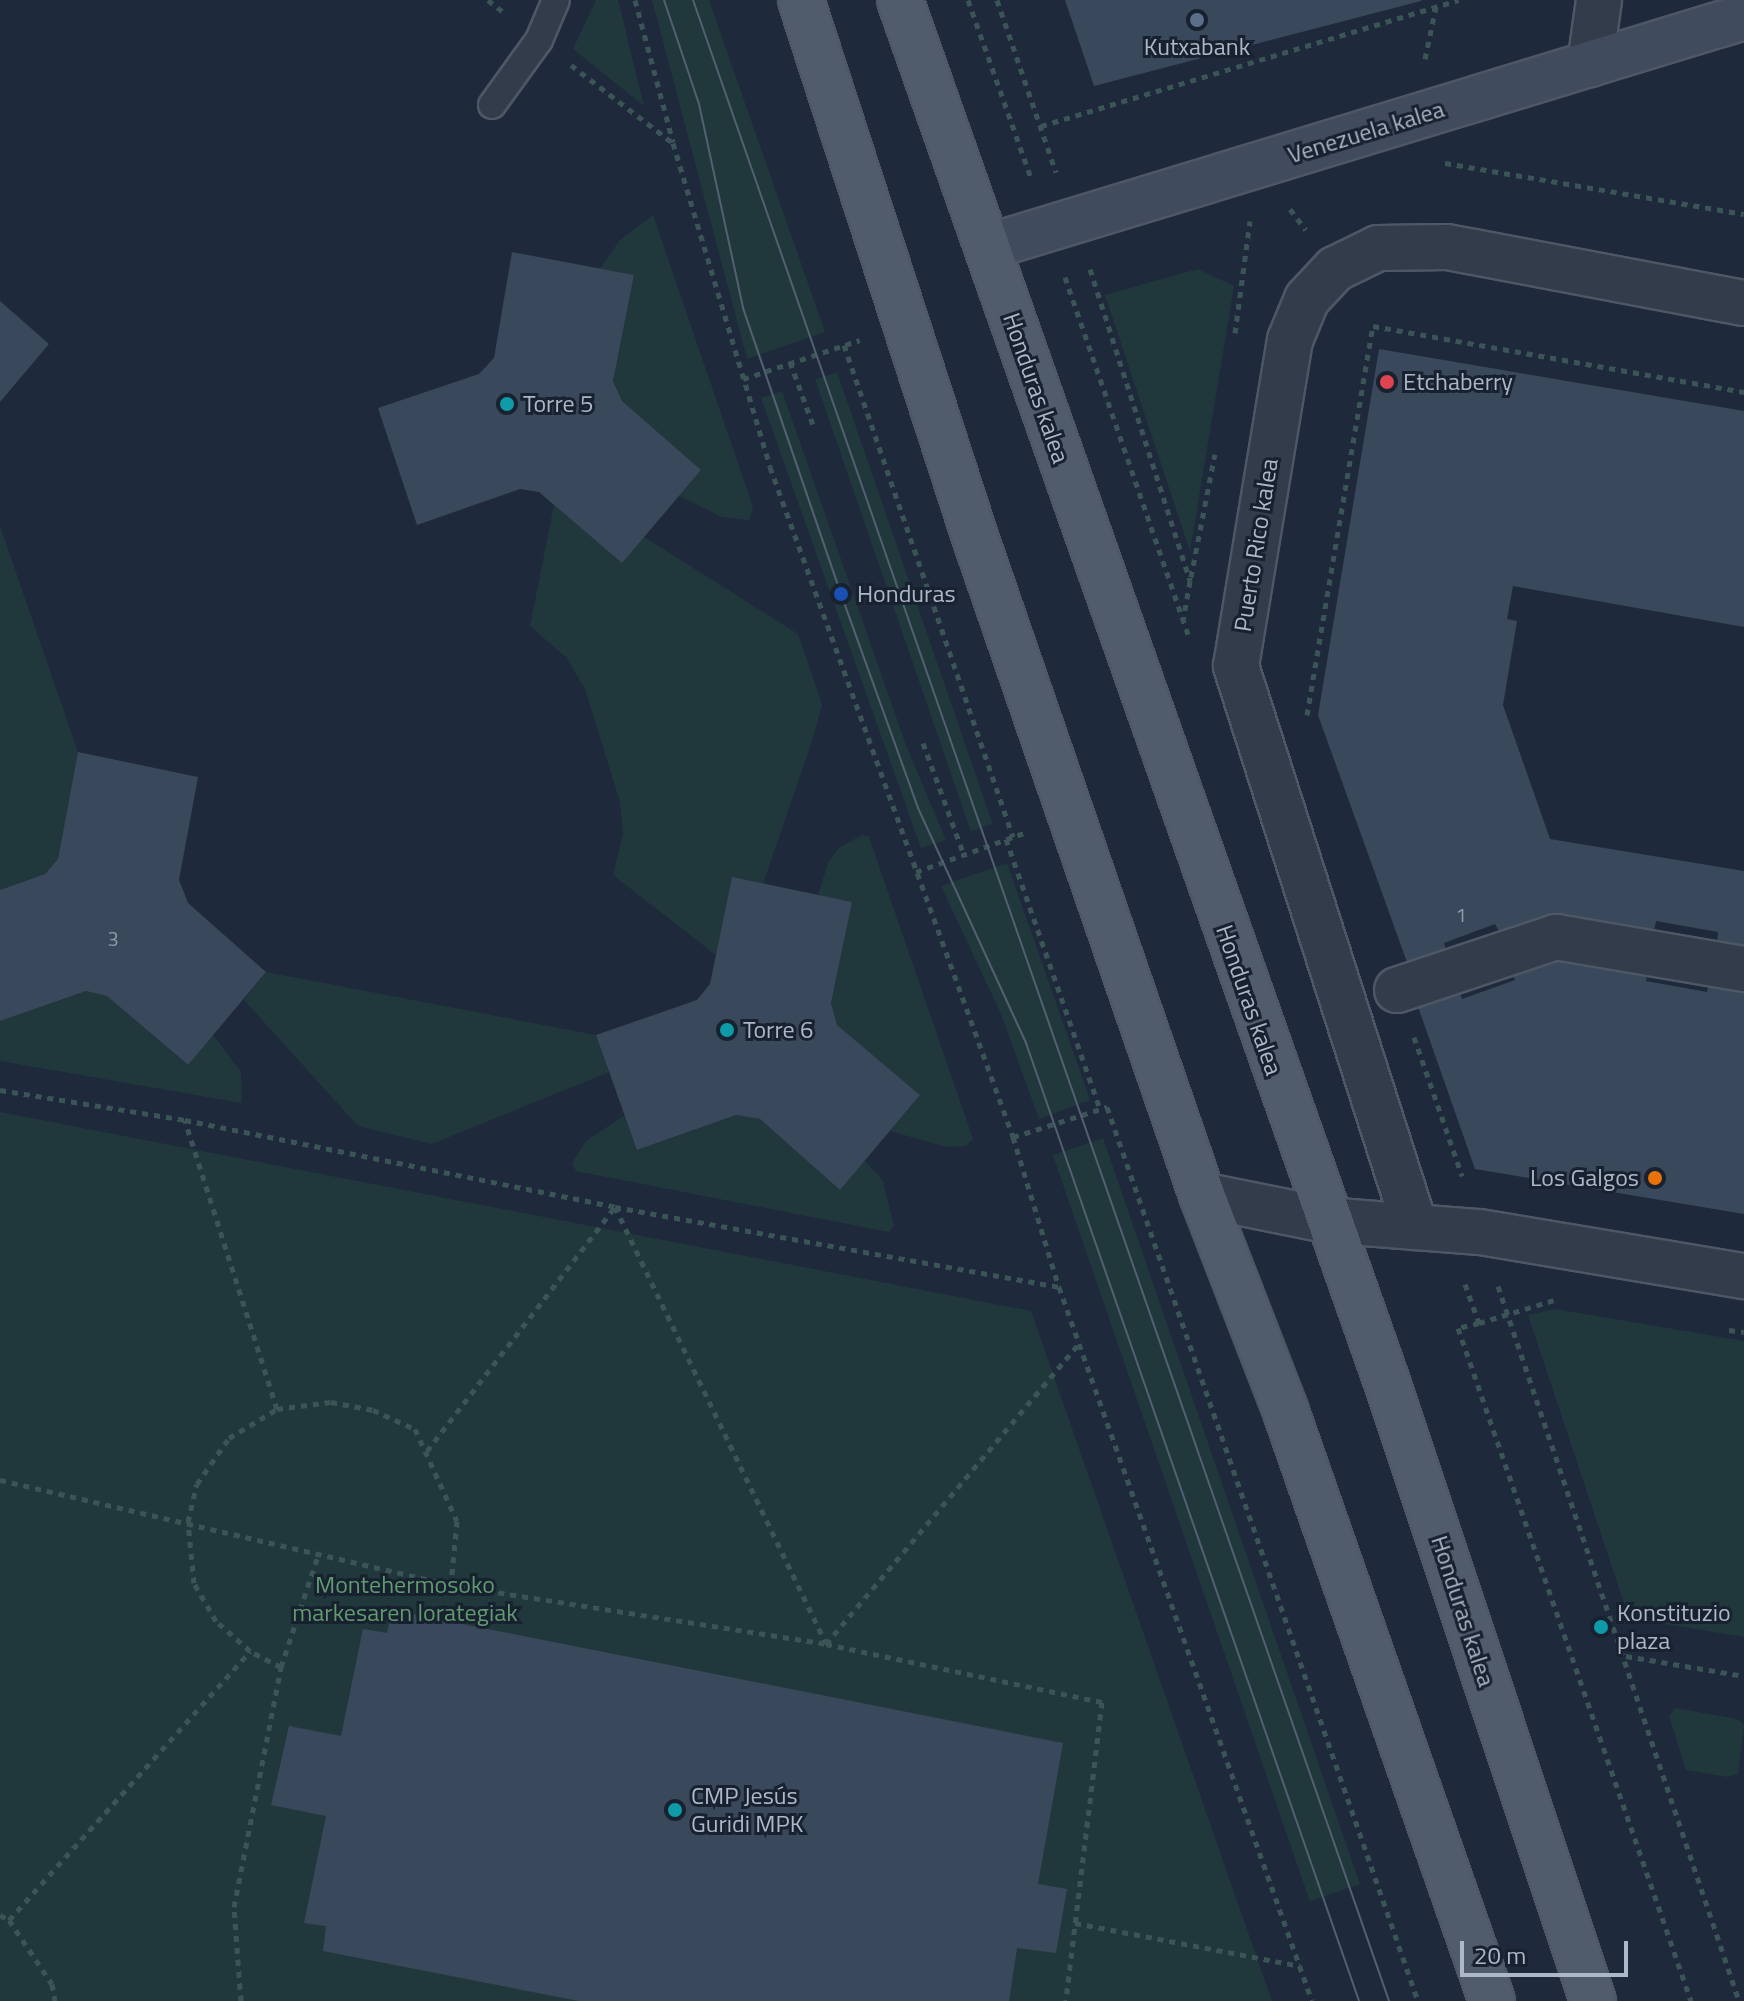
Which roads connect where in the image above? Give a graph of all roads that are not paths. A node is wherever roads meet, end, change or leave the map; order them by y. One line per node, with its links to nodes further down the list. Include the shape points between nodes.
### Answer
1 (556, 0): 7 (lane, via 539,40)
2 (801, 0): 12 (main road, via 975,537)
3 (900, 0): 8 (main road, Honduras kalea)
4 (1599, 0): 6 (street)
5 (1744, 17): 6 (street, Venezuela kalea)
6 (1590, 64): 8 (street, Venezuela kalea)
7 (492, 105)
8 (988, 247): 13 (main road, Honduras kalea)
9 (1744, 303): 14 (street, Puerto Rico kalea, via 1447,247 1378,248 1335,269 1307,299 1290,340 1236,666)
10 (1744, 969): 11 (street, via 1556,937)
11 (1397, 990)
12 (1202, 1195): 13 (street); 16 (main road, via 1286,1412)
13 (1326, 1220): 14 (street); 17 (main road, Honduras kalea, via 1389,1388)
14 (1446, 1230): 15 (street)
15 (1744, 1276)
16 (1492, 2001)
17 (1593, 2001)

